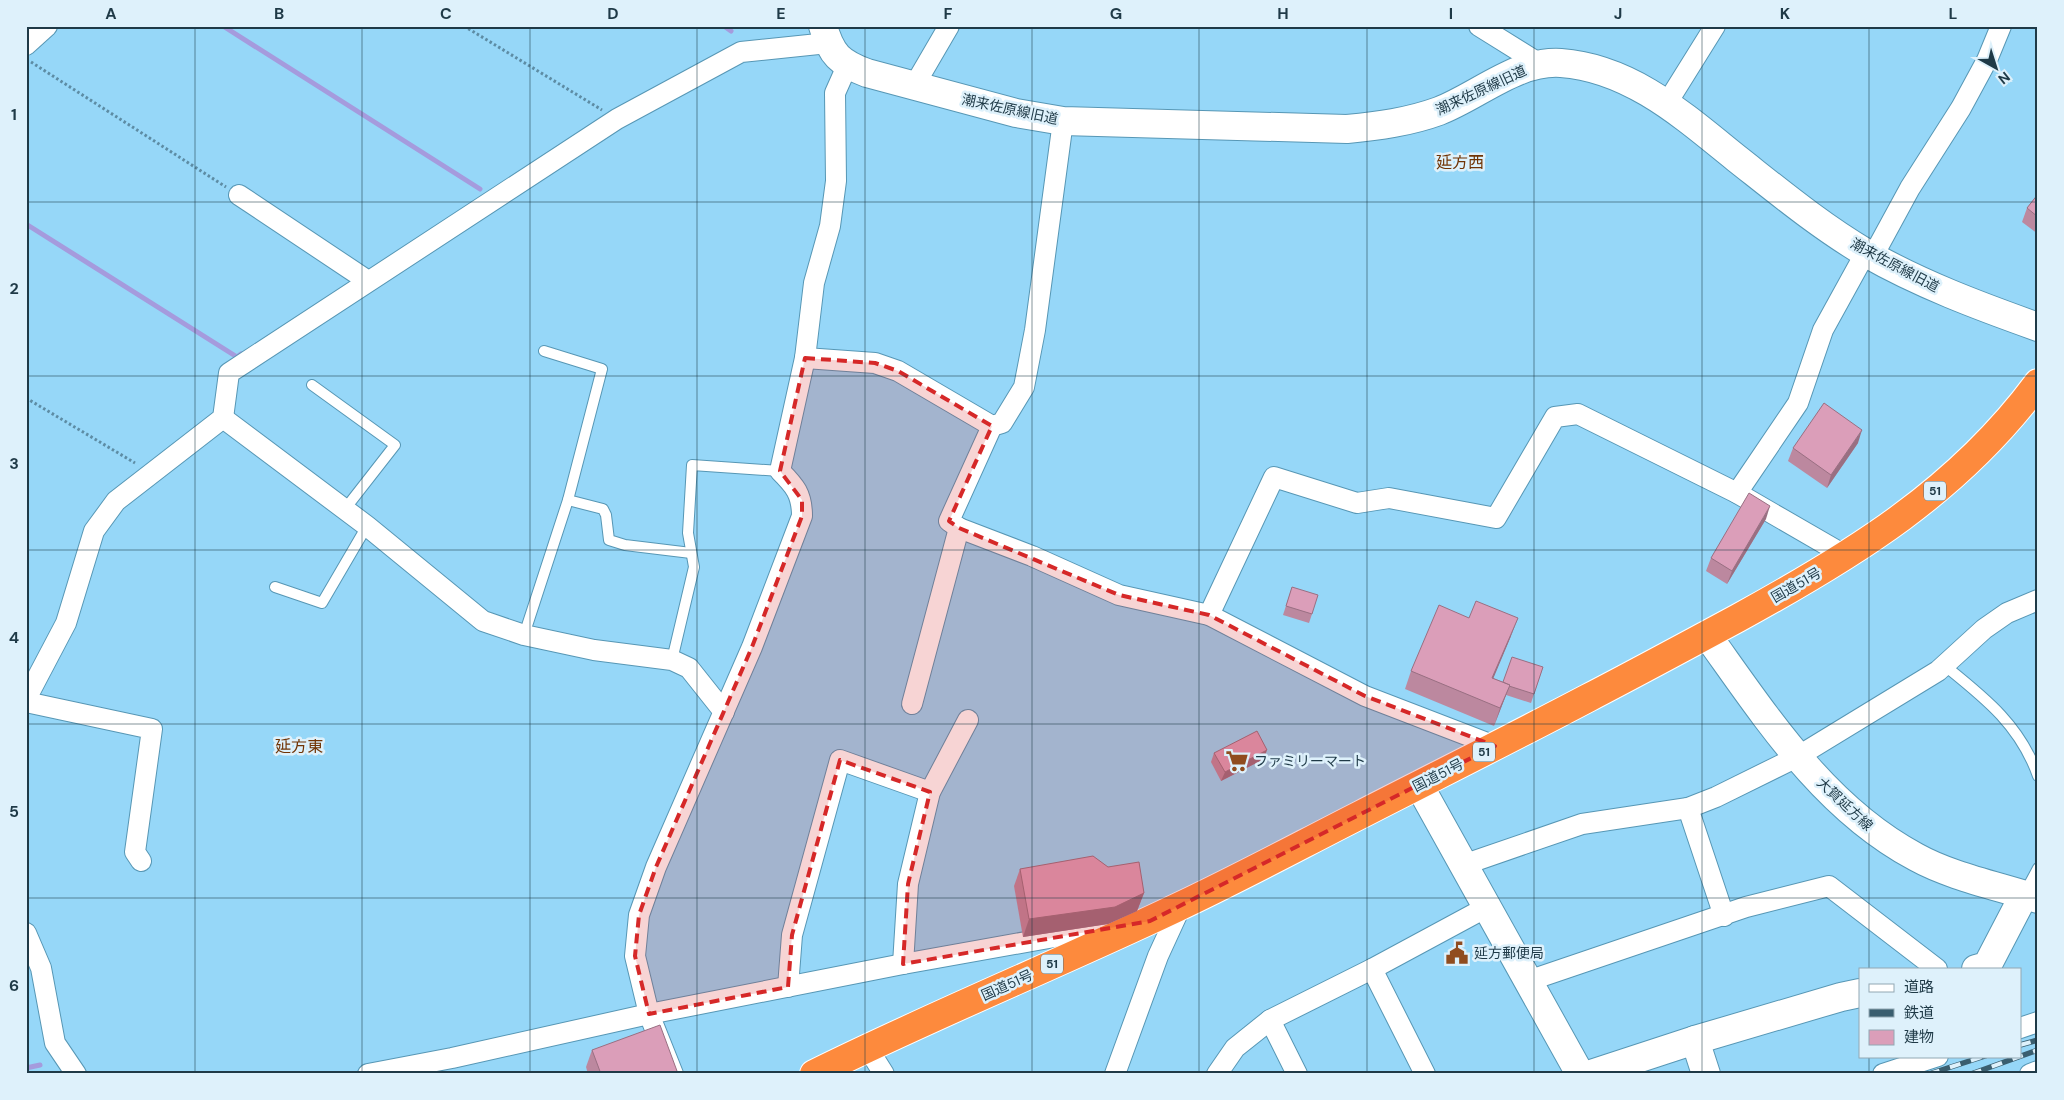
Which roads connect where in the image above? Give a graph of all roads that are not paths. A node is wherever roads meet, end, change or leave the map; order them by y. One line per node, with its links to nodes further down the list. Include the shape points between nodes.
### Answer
1 (47, 26): 7 (street)
2 (949, 26): 10 (street)
3 (1478, 26): 8 (street)
4 (1715, 26): 11 (street)
5 (2001, 26): 14 (street, via 1961,108)
6 (825, 35): 9 (street, 潮来佐原線旧道, via 835,55); 15 (street, via 741,52 617,120)
7 (26, 45)
8 (1540, 64): 11 (street, 潮来佐原線旧道, via 1560,63 1604,72); 12 (street, 潮来佐原線旧道, via 1438,111 1378,126 1347,129)
9 (847, 66): 10 (street, 潮来佐原線旧道); 18 (street, via 835,93 836,181 830,226 814,283)
10 (914, 86): 12 (street, 潮来佐原線旧道, via 1016,113)
11 (1667, 103): 14 (street, 潮来佐原線旧道, via 1794,203)
12 (1063, 121): 22 (street, via 1035,330 1024,387 1002,423)
13 (239, 195): 15 (street)
14 (1870, 254): 16 (street, 潮来佐原線旧道, via 1914,278); 24 (street, via 1823,330 1798,403)
15 (368, 281): 21 (street, via 229,373)
16 (2038, 327)
17 (544, 351): 25 (lane, via 602,369)
18 (805, 358): 22 (street, via 875,363 898,371); 23 (street)
19 (2038, 383): 30 (highway, 国道51号 / 51, via 1994,434 1932,494)
20 (312, 384): 26 (lane, via 395,445)
21 (223, 418): 26 (street); 38 (street, via 116,501 94,531 66,623)
22 (992, 426): 28 (street, via 950,521)
23 (780, 471): 29 (lane, via 692,465 688,533); 40 (street, via 802,500 802,516)
24 (1737, 492): 30 (street); 33 (street, via 1578,414 1555,417 1496,518 1389,498 1357,503 1274,477)
25 (568, 500): 29 (lane, via 603,509 609,540); 34 (lane)
26 (345, 509): 27 (street)
27 (367, 526): 31 (lane, via 322,603); 34 (street, via 483,621)
28 (959, 528): 33 (street, via 1119,595); 39 (street)
29 (691, 553): 36 (lane, via 694,567)
30 (1846, 556): 35 (highway, 国道51号 / 51)
31 (275, 587)
32 (2038, 600): 37 (street, via 2007,613)
33 (1209, 615): 42 (street, via 1365,696)
34 (524, 635): 36 (street, via 594,650)
35 (1707, 635): 42 (highway, 国道51号 / 51); 43 (street, 大賀延方線)
36 (672, 660): 40 (street, via 689,668)
37 (1944, 665): 43 (street); 44 (lane, via 1989,701 2008,722)
38 (26, 701): 49 (street, via 152,729 135,852)
39 (912, 704)
40 (724, 712): 65 (street, via 656,867 639,915 635,956)
41 (968, 720): 47 (street)
42 (1495, 746): 46 (highway, 国道51号 / 51)
43 (1797, 757): 48 (street, via 1716,798); 52 (street, 大賀延方線, via 1858,820 1917,858)
44 (2036, 765): 45 (lane)
45 (2038, 776)
46 (1419, 785): 50 (street); 53 (highway, 国道51号 / 51)
47 (930, 792): 58 (street, via 908,884); 63 (street, via 840,760 792,935)
48 (1688, 808): 50 (street, via 1582,824); 55 (street)
49 (141, 861)
50 (1463, 865): 54 (street)
51 (2038, 868): 52 (lane)
52 (2031, 897): 60 (street)
53 (1181, 906): 56 (highway, 国道51号 / 51); 79 (street, via 1158,956)
54 (1487, 907): 61 (street); 62 (street)
55 (1724, 916): 59 (street, via 1829,886); 62 (street)
56 (1150, 921): 58 (street); 70 (highway, 国道51号 / 51)
57 (26, 933): 74 (street, via 41,968 55,1043)
58 (903, 964): 63 (street)
59 (1936, 968)
60 (1984, 968)
61 (1372, 969): 66 (street); 82 (street)
62 (1528, 981): 83 (street)
63 (788, 986): 65 (street)
64 (1859, 994): 69 (street)
65 (649, 1014): 72 (street); 76 (street)
66 (1270, 1020): 80 (street, via 1235,1048); 81 (street)
67 (2038, 1022): 68 (street)
68 (2022, 1027)
69 (1695, 1040): 84 (street); 85 (street)
70 (867, 1047): 77 (highway, 国道51号 / 51); 78 (street)
71 (1932, 1058): 86 (street)
72 (391, 1071): 75 (street)
73 (2038, 1071): 87 (street)
74 (76, 1074)
75 (368, 1074)
76 (673, 1074)
77 (814, 1074)
78 (884, 1074)
79 (1115, 1074)
80 (1217, 1074)
81 (1297, 1074)
82 (1425, 1074)
83 (1580, 1074)
84 (1591, 1074)
85 (1706, 1074)
86 (1882, 1074)
87 (2030, 1074)

